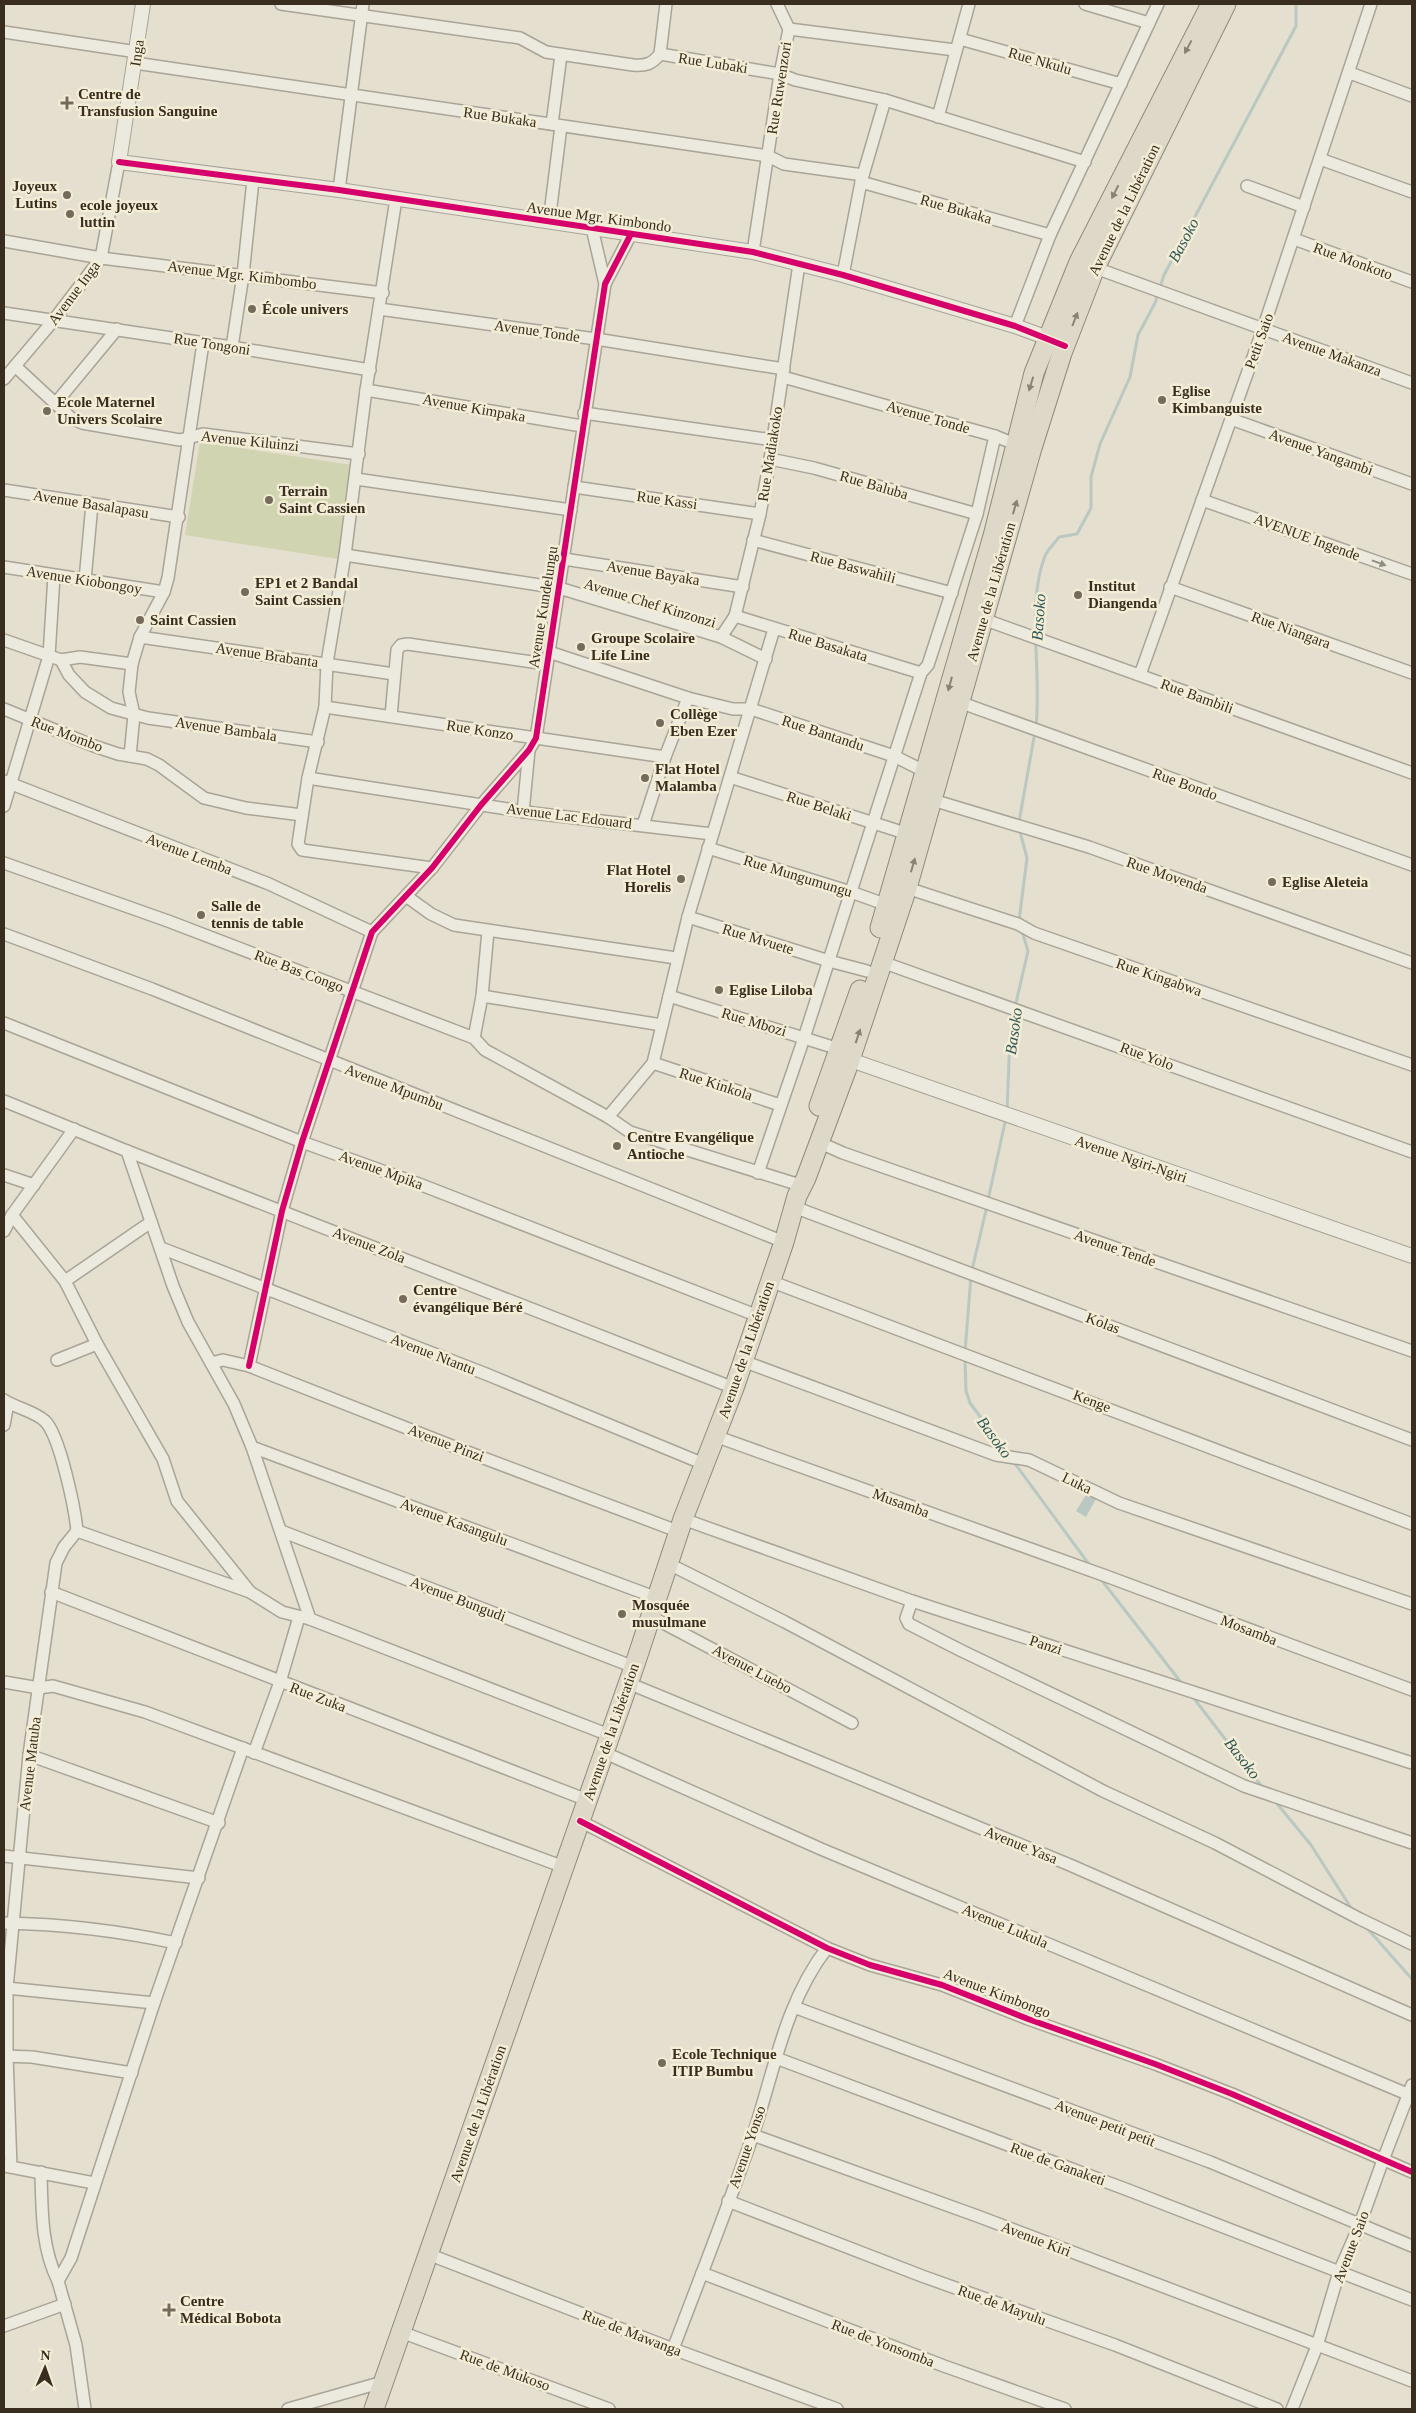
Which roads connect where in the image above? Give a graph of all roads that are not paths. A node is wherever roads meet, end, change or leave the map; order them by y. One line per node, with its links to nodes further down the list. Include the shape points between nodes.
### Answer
1 (144, 4): 19 (street, Inga)
2 (281, 4): 11 (street, Rue Lubaki)
3 (666, 4): 17 (street)
4 (777, 4): 13 (street)
5 (969, 4): 15 (street)
6 (1085, 4): 12 (street)
7 (1158, 4): 12 (street)
8 (1211, 4): 48 (highway, Avenue de la Libération, one-way to 48)
9 (1226, 4): 48 (highway, Avenue de la Libération)
10 (1371, 4): 20 (street, Petit Saio)
11 (362, 9): 18 (street, Rue Lubaki, via 520,38 546,52); 23 (street)
12 (1149, 23): 22 (street)
13 (789, 29): 16 (street, Rue Ruwenzori); 21 (street, Rue Ruwenzori)
14 (4, 32): 19 (street, Rue Bukaka)
15 (960, 38): 16 (street); 22 (street, Rue Nkulu)
16 (954, 50): 26 (street)
17 (660, 54): 18 (street, Rue Lubaki, via 645,66); 21 (street, Rue Lubaki)
18 (561, 55): 27 (street)
19 (136, 57): 23 (street, Rue Bukaka); 30 (street, Inga)
20 (1350, 73): 24 (street); 29 (street, Petit Saio)
21 (780, 74): 25 (street, Rue Lubaki); 28 (street, Rue Ruwenzori)
22 (1121, 84): 31 (street)
23 (350, 95): 27 (street, Rue Bukaka); 35 (street)
24 (1412, 96)
25 (885, 100): 26 (street, Rue Lubaki); 32 (street)
26 (938, 117): 31 (street, Rue Lubaki)
27 (557, 125): 28 (street, Rue Bukaka); 39 (street)
28 (768, 156): 32 (street, Rue Bukaka, via 784,164); 45 (street, Rue Ruwenzori)
29 (1320, 159): 36 (street); 38 (street, Petit Saio)
30 (119, 162): 33 (street, Avenue Mgr. Kimbondo); 46 (street, Avenue Inga)
31 (1085, 162): 42 (street)
32 (862, 178): 42 (street, Rue Bukaka); 50 (street)
33 (253, 180): 35 (street, Avenue Mgr. Kimbondo); 49 (street)
34 (1247, 186): 38 (street)
35 (339, 190): 37 (street, Avenue Mgr. Kimbondo)
36 (1412, 192)
37 (396, 199): 39 (street, Avenue Mgr. Kimbondo); 53 (street)
38 (1304, 207): 43 (street, Petit Saio)
39 (549, 222): 40 (street, Avenue Mgr. Kimbondo)
40 (592, 228): 41 (street, Avenue Mgr. Kimbondo); 52 (street)
41 (631, 234): 45 (street, Avenue Mgr. Kimbondo); 52 (street, Avenue Kundelungu)
42 (1050, 235): 57 (street)
43 (1294, 239): 51 (street, Rue Monkoto); 58 (street, Petit Saio)
44 (4, 241): 46 (street, Avenue Mgr. Kimbombo)
45 (753, 252): 47 (street, Avenue Mgr. Kimbondo)
46 (102, 258): 49 (street, Avenue Mgr. Kimbombo); 56 (street, Avenue Inga)
47 (799, 264): 50 (street, Avenue Mgr. Kimbondo); 67 (street, Rue Madiakoko)
48 (1087, 265): 58 (street, Avenue Makanza); 60 (highway, Avenue de la Libération); 63 (highway, Avenue de la Libération, one-way to 48)
49 (243, 275): 53 (street, Avenue Mgr. Kimbombo); 64 (street)
50 (842, 275): 57 (street, Avenue Mgr. Kimbondo)
51 (1412, 282)
52 (605, 284): 61 (street, Avenue Kundelungu)
53 (382, 293): 54 (street)
54 (379, 309): 61 (street, Avenue Tonde); 66 (street)
55 (4, 313): 56 (street, Rue Tongoni)
56 (53, 321): 59 (street, Rue Tongoni); 65 (street, Avenue Inga)
57 (1015, 326): 60 (street, Avenue Mgr. Kimbondo)
58 (1263, 329): 69 (street, Avenue Makanza); 73 (street, Petit Saio)
59 (117, 330): 62 (street, Rue Tongoni); 71 (street)
60 (1048, 338): 63 (street, Avenue Mgr. Kimbondo); 78 (highway, Avenue de la Libération, one-way to 78, via 1031,383)
61 (596, 339): 67 (street, Avenue Tonde); 72 (street, Avenue Kundelungu)
62 (204, 343): 64 (street, Rue Tongoni); 75 (street)
63 (1065, 346): 104 (highway, Avenue de la Libération, one-way to 63, via 1045,403)
64 (232, 347): 66 (street, Rue Tongoni)
65 (15, 366): 68 (street, Avenue Inga); 71 (street, Avenue Kiluinzi)
66 (370, 370): 70 (street)
67 (783, 373): 76 (street, Avenue Tonde); 77 (street, Rue Madiakoko)
68 (4, 379)
69 (1412, 383)
70 (366, 390): 74 (street, Avenue Kimpaka); 79 (street)
71 (55, 404): 75 (street, Avenue Kiluinzi, via 70,418 95,427 180,440)
72 (584, 413): 74 (street, Avenue Kundelungu); 77 (street)
73 (1230, 419): 82 (street, Avenue Yangambi); 85 (street, Petit Saio)
74 (582, 426): 83 (street, Avenue Kundelungu)
75 (191, 436): 79 (street, Avenue Kiluinzi, via 203,434); 90 (street)
76 (995, 436): 78 (street, Avenue Tonde); 89 (street)
77 (773, 440): 80 (street, Rue Madiakoko)
78 (1015, 444): 134 (highway, Avenue de la Libération, one-way to 134, via 1000,511)
79 (359, 454): 81 (street)
80 (770, 459): 88 (street, Rue Madiakoko); 89 (street, Rue Baluba, via 814,468)
81 (356, 479): 87 (street); 92 (street)
82 (1412, 484)
83 (574, 487): 87 (street, Avenue Kundelungu); 88 (street, Rue Kassi)
84 (4, 490): 86 (street, Avenue Basalapasu)
85 (1202, 500): 95 (street, AVENUE Ingende, one-way to 95); 99 (street, Petit Saio)
86 (92, 504): 90 (street, Avenue Basalapasu); 97 (street)
87 (571, 510): 93 (street, Avenue Kundelungu)
88 (760, 514): 91 (street, Rue Madiakoko)
89 (977, 514): 102 (street)
90 (179, 517): 101 (street)
91 (753, 540): 98 (street, Rue Madiakoko); 102 (street, Rue Baswahili)
92 (345, 555): 100 (street, Avenue Chef Kinzonzi); 114 (street)
93 (564, 560): 98 (street, Avenue Bayaka); 100 (street, Avenue Kundelungu)
94 (4, 567): 96 (street, Avenue Kiobongoy)
95 (1412, 574)
96 (54, 576): 97 (street, Avenue Kiobongoy); 110 (street)
97 (85, 580): 101 (street, Avenue Kiobongoy)
98 (743, 586): 103 (street, Rue Madiakoko)
99 (1170, 587): 118 (street, Petit Saio); 119 (street, Rue Niangara)
100 (558, 588): 107 (street, Avenue Chef Kinzonzi); 109 (street, Avenue Kundelungu)
101 (164, 592): 106 (street)
102 (952, 593): 116 (street, via 928,666)
103 (736, 616): 105 (street, Rue Basakata); 107 (street, Rue Madiakoko)
104 (982, 619): 118 (street, Rue Bambili); 121 (highway, Avenue de la Libération)
105 (774, 629): 111 (street); 116 (street, Rue Basakata)
106 (140, 636): 113 (street); 114 (street, Avenue Brabanta)
107 (721, 637): 111 (street, Avenue Chef Kinzonzi)
108 (4, 640): 110 (street)
109 (549, 652): 115 (street, Avenue Kundelungu); 120 (street, Rue Bantandu)
110 (49, 656): 112 (street); 127 (street)
111 (766, 659): 124 (street)
112 (61, 660): 113 (street, via 80,657); 125 (street, Avenue Bambala, via 69,675 85,692 111,708)
113 (132, 664): 125 (street, via 129,692)
114 (326, 664): 117 (street, Avenue Brabanta); 122 (street)
115 (546, 664): 117 (street, via 408,644 397,650); 128 (street, Avenue Kundelungu)
116 (921, 673): 132 (street)
117 (394, 674): 126 (street)
118 (1138, 674): 135 (street, Rue Bambili)
119 (1412, 674)
120 (688, 698): 124 (street, Rue Bantandu, via 733,710); 133 (street)
121 (959, 702): 139 (highway, Avenue de la Libération); 150 (street, Rue Bondo)
122 (325, 707): 126 (street, Rue Konzo); 129 (street)
123 (4, 708): 127 (street, Rue Mombo)
124 (752, 709): 132 (street, Rue Bantandu); 136 (street)
125 (134, 715): 129 (street, Avenue Bambala); 131 (street)
126 (391, 716): 128 (street, Rue Konzo)
127 (31, 720): 131 (street, Rue Mombo, via 94,746); 138 (street)
128 (536, 738): 130 (street, Avenue Kundelungu); 133 (street, Rue Konzo)
129 (318, 742): 137 (street)
130 (529, 750): 140 (street, Avenue Kundelungu); 142 (street)
131 (130, 756): 143 (street, Rue Mombo, via 159,765 204,798 246,808)
132 (894, 756): 134 (street, Rue Bantandu); 144 (street)
133 (665, 757): 145 (street)
134 (926, 772): 139 (highway, Avenue de la Libération)
135 (1412, 773)
136 (730, 777): 144 (street, Rue Belaki); 146 (street)
137 (308, 778): 140 (street, Avenue Lac Edouard); 143 (street)
138 (7, 782): 141 (street); 158 (street, Avenue Lemba, via 268,884)
139 (926, 798): 147 (highway, Avenue de la Libération); 152 (highway, Avenue de la Libération, one-way to 139); 162 (street, Rue Movenda, via 1089,847)
140 (481, 805): 142 (street, Avenue Lac Edouard); 151 (street, Avenue Kundelungu)
141 (4, 806)
142 (523, 812): 145 (street, Avenue Lac Edouard)
143 (302, 815): 151 (street, via 298,844 302,850)
144 (873, 823): 147 (street, Rue Belaki); 153 (street)
145 (643, 826): 146 (street, Avenue Lac Edouard)
146 (712, 834): 148 (street)
147 (908, 834): 155 (highway, Avenue de la Libération)
148 (708, 848): 153 (street, Rue Mungumungu); 156 (street)
149 (4, 863): 164 (street, Rue Bas Congo)
150 (1412, 865)
151 (432, 868): 154 (street, Avenue Kundelungu)
152 (907, 888): 163 (highway, Avenue de la Libération); 174 (street, Rue Kingabwa, via 1018,924 1034,933)
153 (851, 892): 155 (street, Rue Mungumungu); 161 (street)
154 (406, 896): 157 (street, via 454,925); 158 (street, Avenue Kundelungu)
155 (887, 905): 163 (highway, Avenue de la Libération)
156 (688, 916): 160 (street); 161 (street, Rue Mvuete)
157 (488, 931): 160 (street); 165 (street)
158 (372, 932): 164 (street)
159 (4, 934): 172 (street, Avenue Mpumbu, via 152,989)
160 (676, 958): 166 (street)
161 (829, 961): 163 (street, Rue Mvuete); 170 (street)
162 (1412, 962)
163 (874, 966): 171 (highway, Avenue de la Libération); 182 (street, Rue Yolo)
164 (351, 991): 169 (street, Rue Bas Congo); 172 (street)
165 (482, 996): 168 (street); 169 (street)
166 (668, 996): 168 (street); 170 (street, Rue Mbozi)
167 (4, 1024): 179 (street, Avenue Mpika)
168 (662, 1025): 173 (street)
169 (474, 1038): 177 (street, Rue Bas Congo, via 485,1050)
170 (804, 1038): 171 (street, Rue Mbozi); 176 (street)
171 (842, 1055): 180 (highway, Avenue de la Libération); 186 (highway, Avenue de la Libération, via 808,1140); 193 (street, Avenue Ngiri-Ngiri, via 990,1110)
172 (329, 1061): 179 (street); 191 (street, Avenue Mpumbu)
173 (653, 1063): 176 (street, Rue Kinkola); 177 (street)
174 (1412, 1065)
175 (4, 1100): 178 (street, Avenue Zola)
176 (780, 1105): 183 (street)
177 (608, 1117): 183 (street, Rue Bas Congo, via 630,1132)
178 (74, 1129): 181 (street, Avenue Zola); 185 (street)
179 (302, 1142): 187 (street); 197 (street, Avenue Mpika)
180 (818, 1142): 186 (highway, Avenue de la Libération); 199 (street, Avenue Tende)
181 (127, 1151): 187 (street, Avenue Zola); 189 (street)
182 (1412, 1152)
183 (758, 1173): 186 (street, Kolas)
184 (4, 1175): 185 (street)
185 (34, 1185): 188 (street)
186 (797, 1193): 191 (highway, Avenue de la Libération); 208 (street, Kolas, via 962,1270)
187 (282, 1211): 196 (street); 204 (street, Avenue Zola)
188 (12, 1215): 190 (street); 194 (street)
189 (151, 1222): 192 (street); 194 (street)
190 (4, 1231)
191 (784, 1242): 195 (highway, Avenue de la Libération)
192 (161, 1248): 196 (street, Avenue Ntantu); 202 (street, via 188,1322)
193 (1412, 1256)
194 (65, 1281): 198 (street)
195 (770, 1281): 197 (highway, Avenue de la Libération); 211 (street, Kenge)
196 (263, 1290): 203 (street); 210 (street, Avenue Ntantu, via 486,1374)
197 (758, 1316): 201 (highway, Avenue de la Libération)
198 (97, 1344): 200 (street); 218 (street, via 163,1459 178,1502)
199 (1412, 1351)
200 (57, 1360)
201 (743, 1361): 204 (highway, Avenue de la Libération); 221 (street, Luka, via 996,1455 1034,1462 1119,1503)
202 (211, 1363): 203 (street, Avenue Pinzi, via 222,1360); 209 (street, via 234,1404)
203 (249, 1366): 212 (street, Avenue Pinzi, via 465,1451)
204 (734, 1388): 207 (highway, Avenue de la Libération)
205 (6, 1402): 206 (street); 213 (street, via 43,1420 54,1434 76,1514)
206 (4, 1425)
207 (715, 1436): 210 (highway, Avenue de la Libération); 216 (street, Musamba)
208 (1412, 1440)
209 (252, 1447): 214 (street); 219 (street, Avenue Kasangulu)
210 (704, 1464): 212 (highway, Avenue de la Libération)
211 (1412, 1524)
212 (682, 1525): 215 (highway, Avenue de la Libération); 220 (street, Panzi)
213 (77, 1531): 217 (street, Avenue Matuba, via 56,1562); 218 (street)
214 (281, 1531): 223 (street); 224 (street, Avenue Bungudi)
215 (669, 1564): 219 (highway, Avenue de la Libération); 244 (street, via 1103,1791 1215,1843)
216 (1087, 1570): 228 (street, Mosamba)
217 (51, 1592): 226 (street, Rue Zuka); 227 (street, Avenue Matuba)
218 (250, 1592): 223 (street, Avenue Lukula, via 282,1612)
219 (657, 1598): 222 (highway, Avenue de la Libération)
220 (912, 1601): 233 (street, Panzi); 237 (street, via 906,1618 909,1624 962,1651 1244,1786)
221 (1412, 1604)
222 (650, 1616): 224 (highway, Avenue de la Libération); 229 (street, Avenue Luebo)
223 (304, 1618): 226 (street); 230 (street, Avenue Lukula)
224 (631, 1675): 230 (highway, Avenue de la Libération); 249 (street, Avenue Yasa)
225 (4, 1682): 227 (street)
226 (280, 1682): 231 (street); 234 (street, Rue Zuka)
227 (39, 1688): 231 (street, via 52,1686 98,1697); 232 (street, Avenue Matuba)
228 (1412, 1690)
229 (852, 1723)
230 (606, 1743): 234 (highway, Avenue de la Libération); 253 (street, Avenue Lukula, via 812,1845)
231 (249, 1750): 236 (street); 240 (street)
232 (29, 1755): 236 (street); 239 (street, Avenue Matuba)
233 (1412, 1763)
234 (587, 1800): 235 (highway, Avenue de la Libération)
235 (580, 1821): 240 (highway, Avenue de la Libération); 245 (street, Avenue Kimbongo)
236 (219, 1823): 241 (street)
237 (1412, 1843)
238 (4, 1856): 239 (street)
239 (20, 1856): 241 (street); 242 (street, Avenue Matuba)
240 (564, 1867): 263 (highway, Avenue de la Libération)
241 (199, 1878): 243 (street)
242 (8, 1923): 243 (street, via 137,1934); 246 (street, Avenue Matuba)
243 (176, 1943): 247 (street)
244 (1412, 1944)
245 (826, 1948): 248 (street, Avenue Yonso); 255 (street, Avenue Kimbongo, via 870,1965 942,1985 1120,2051 1232,2094)
246 (7, 1988): 247 (street); 250 (street, Avenue Matuba)
247 (154, 2003): 252 (street)
248 (794, 2007): 251 (street, Avenue Yonso); 261 (street, Avenue petit petit, via 1210,2162)
249 (1412, 2015)
250 (5, 2056): 252 (street, via 32,2056); 256 (street, Avenue Matuba)
251 (776, 2058): 254 (street, Avenue Yonso); 264 (street, Rue de Ganaketi)
252 (132, 2073): 259 (street)
253 (1411, 2092): 255 (street, Avenue Saio)
254 (753, 2134): 260 (street, Avenue Yonso); 271 (street, Avenue Kiri)
255 (1382, 2160): 258 (street, Avenue Kimbongo); 261 (street, Avenue Saio)
256 (7, 2166): 257 (street)
257 (40, 2172): 259 (street); 266 (street, via 44,2237)
258 (1412, 2172)
259 (94, 2183): 266 (street, via 71,2258)
260 (728, 2201): 265 (street, Avenue Yonso); 281 (street, Rue de Mayulu)
261 (1360, 2224): 262 (street, Avenue petit petit); 264 (street, Avenue Saio)
262 (1412, 2246)
263 (428, 2254): 270 (highway, Avenue de la Libération); 272 (street, Rue de Mawanga)
264 (1339, 2272): 267 (street, Rue de Ganaketi); 271 (street, Avenue Saio)
265 (702, 2273): 272 (street, Avenue Yonso); 280 (street, Rue de Yonsomba)
266 (58, 2280): 268 (street)
267 (1412, 2300)
268 (65, 2304): 269 (street); 275 (street, via 76,2345)
269 (4, 2326)
270 (401, 2332): 274 (highway, Avenue de la Libération); 278 (street, Rue de Mukoso)
271 (1317, 2346): 273 (street, Avenue Kiri); 282 (street, Avenue Saio)
272 (672, 2349): 279 (street, Rue de Mawanga)
273 (1412, 2381)
274 (383, 2382): 276 (street); 277 (highway, Avenue de la Libération)
275 (85, 2409)
276 (288, 2409)
277 (374, 2409)
278 (610, 2409)
279 (837, 2409)
280 (1065, 2409)
281 (1277, 2409)
282 (1292, 2409)

